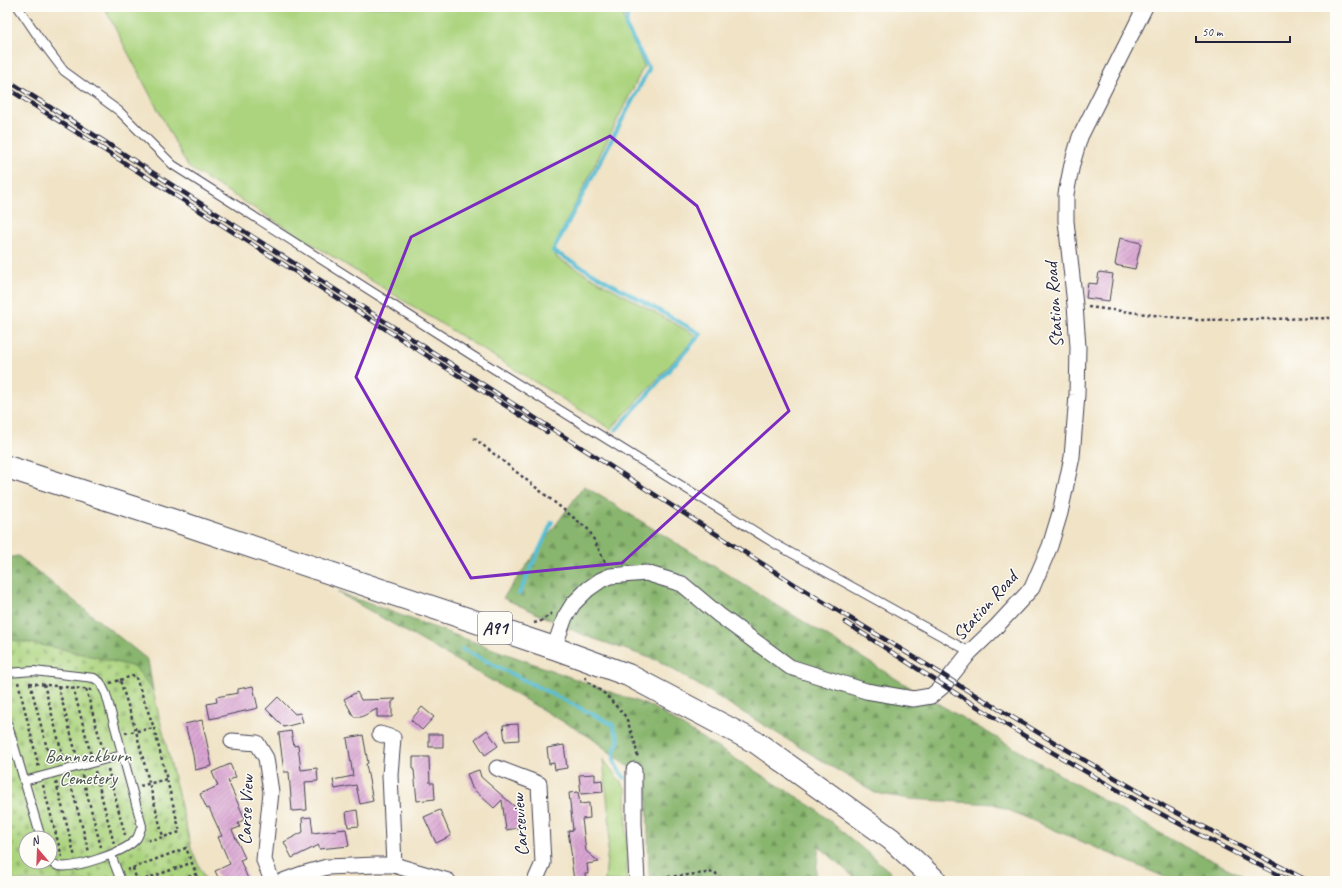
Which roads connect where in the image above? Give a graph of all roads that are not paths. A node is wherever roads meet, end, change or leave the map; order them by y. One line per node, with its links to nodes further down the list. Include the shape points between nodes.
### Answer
1 (18, 7): 5 (lane, via 64,71 119,110 173,165 777,545)
2 (1145, 7): 5 (street, Station Road, via 1080,138 1066,194 1066,221 1078,347 1078,395 1072,457 1058,520 1032,588)
3 (7, 468): 4 (main road, A91)
4 (554, 648): 5 (street, Station Road, via 565,617 573,604 588,589 610,576 646,573 682,584 719,615 790,667 866,690 913,699 931,696 942,687); 24 (main road, A91, via 628,676 757,743 891,839)
5 (970, 652)
6 (7, 673): 10 (lane, via 34,671 94,678 100,682 106,694)
7 (7, 722): 13 (lane)
8 (392, 738): 16 (street, via 390,775)
9 (232, 741): 19 (street, Carse View, via 257,743 266,758 271,792 264,860)
10 (122, 755): 13 (lane); 15 (lane, via 142,826 137,838 124,850)
11 (497, 768): 22 (street, Carseview, via 539,784 544,863)
12 (634, 770): 23 (street)
13 (24, 781): 14 (lane)
14 (39, 830)
15 (111, 855): 17 (lane, via 77,864); 18 (lane)
16 (394, 865): 20 (street, via 327,867); 21 (street)
17 (58, 866)
18 (120, 881)
19 (272, 881)
20 (283, 881)
21 (448, 881)
22 (534, 881)
23 (637, 881)
24 (936, 881)

